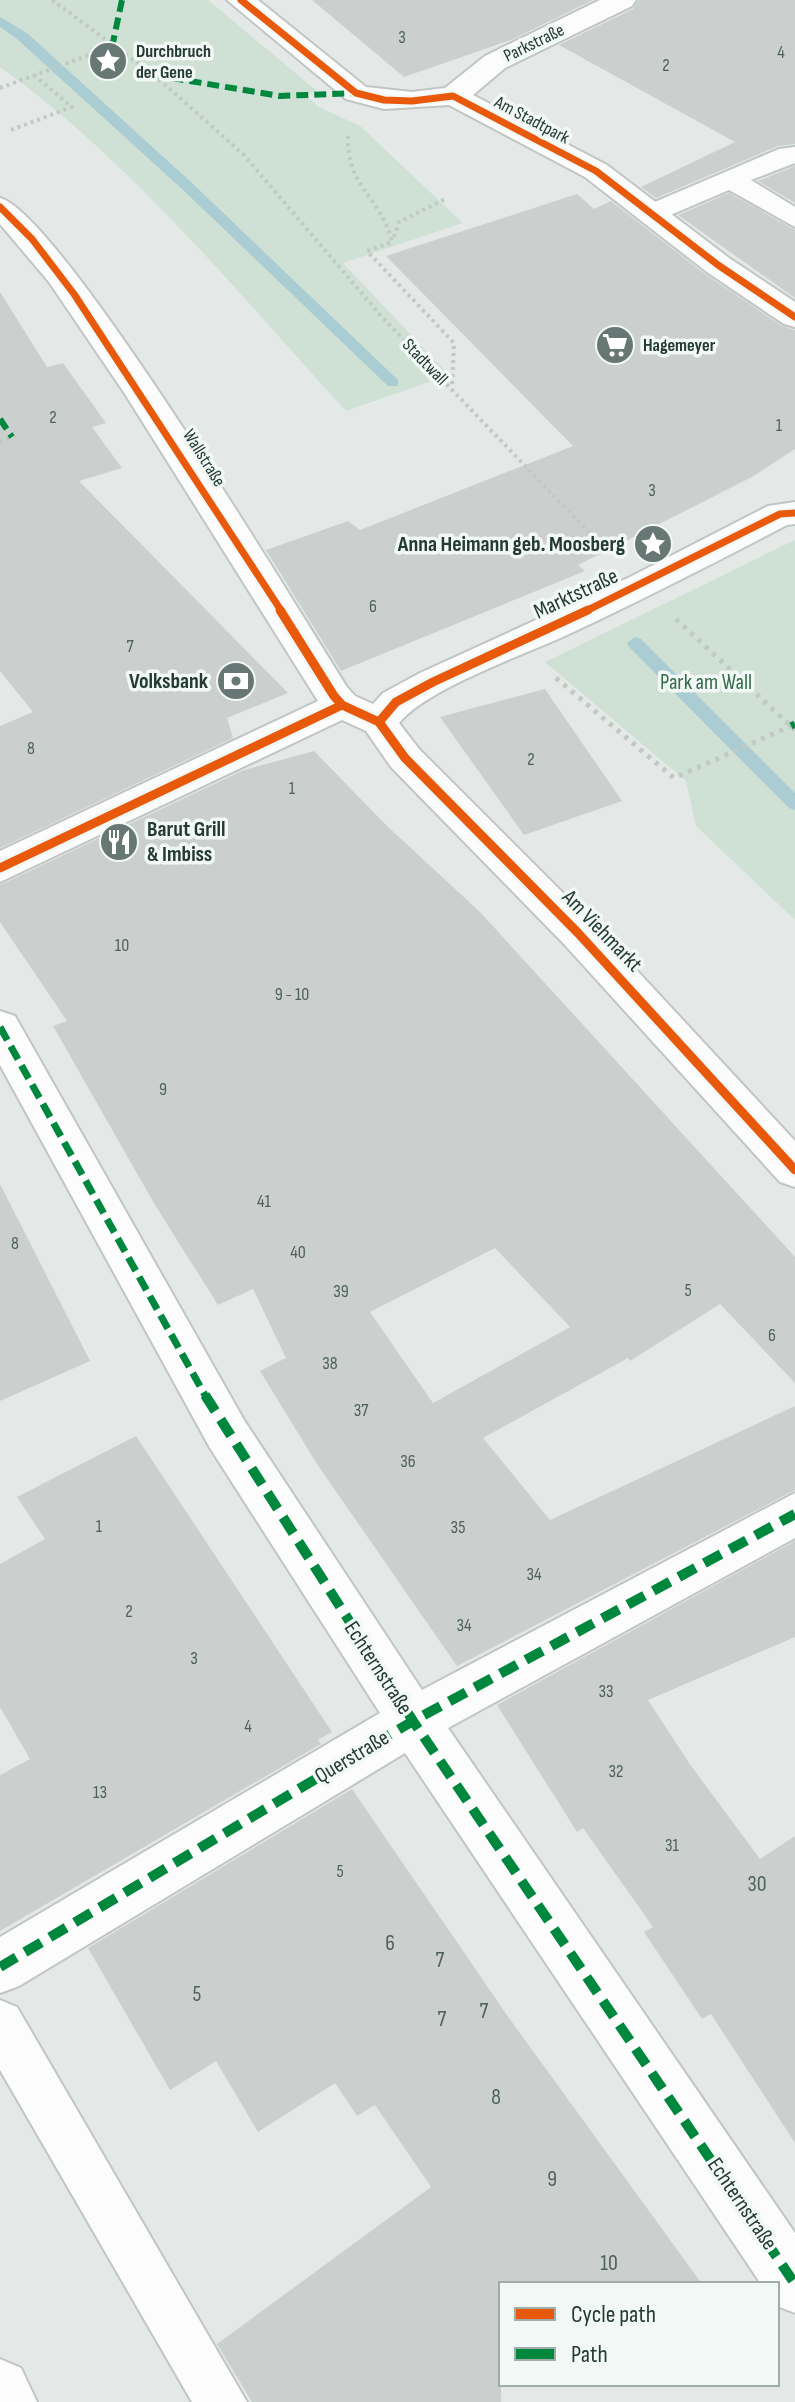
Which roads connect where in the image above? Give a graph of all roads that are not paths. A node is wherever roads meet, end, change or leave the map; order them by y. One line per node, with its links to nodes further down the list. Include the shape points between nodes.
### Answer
1 (241, 0): 3 (street, via 356,93 412,101)
2 (622, 0): 3 (street, Parkstraße, via 495,62)
3 (453, 96): 7 (street, Am Stadtpark, via 596,171)
4 (793, 152): 5 (lane)
5 (733, 181): 7 (lane); 8 (lane)
6 (0, 207): 11 (street, Wallstraße, via 81,306 197,473)
7 (652, 213): 9 (street, Am Stadtpark)
8 (795, 219)
9 (795, 317)
10 (795, 513): 12 (street, Marktstraße, via 780,514 396,702)
11 (342, 705): 12 (street); 13 (street)
12 (379, 722): 15 (street, Am Viehmarkt, via 405,758 578,933)
13 (0, 868)
14 (0, 1027): 17 (street, Echternstraße, via 227,1434)
15 (795, 1170)
16 (795, 1514): 17 (street, Querstraße)
17 (413, 1721): 18 (street, Querstraße); 20 (street, Echternstraße)
18 (0, 1967)
19 (0, 2024): 23 (lane)
20 (795, 2284)
21 (0, 2389): 22 (street)
22 (7, 2402)
23 (221, 2402)

